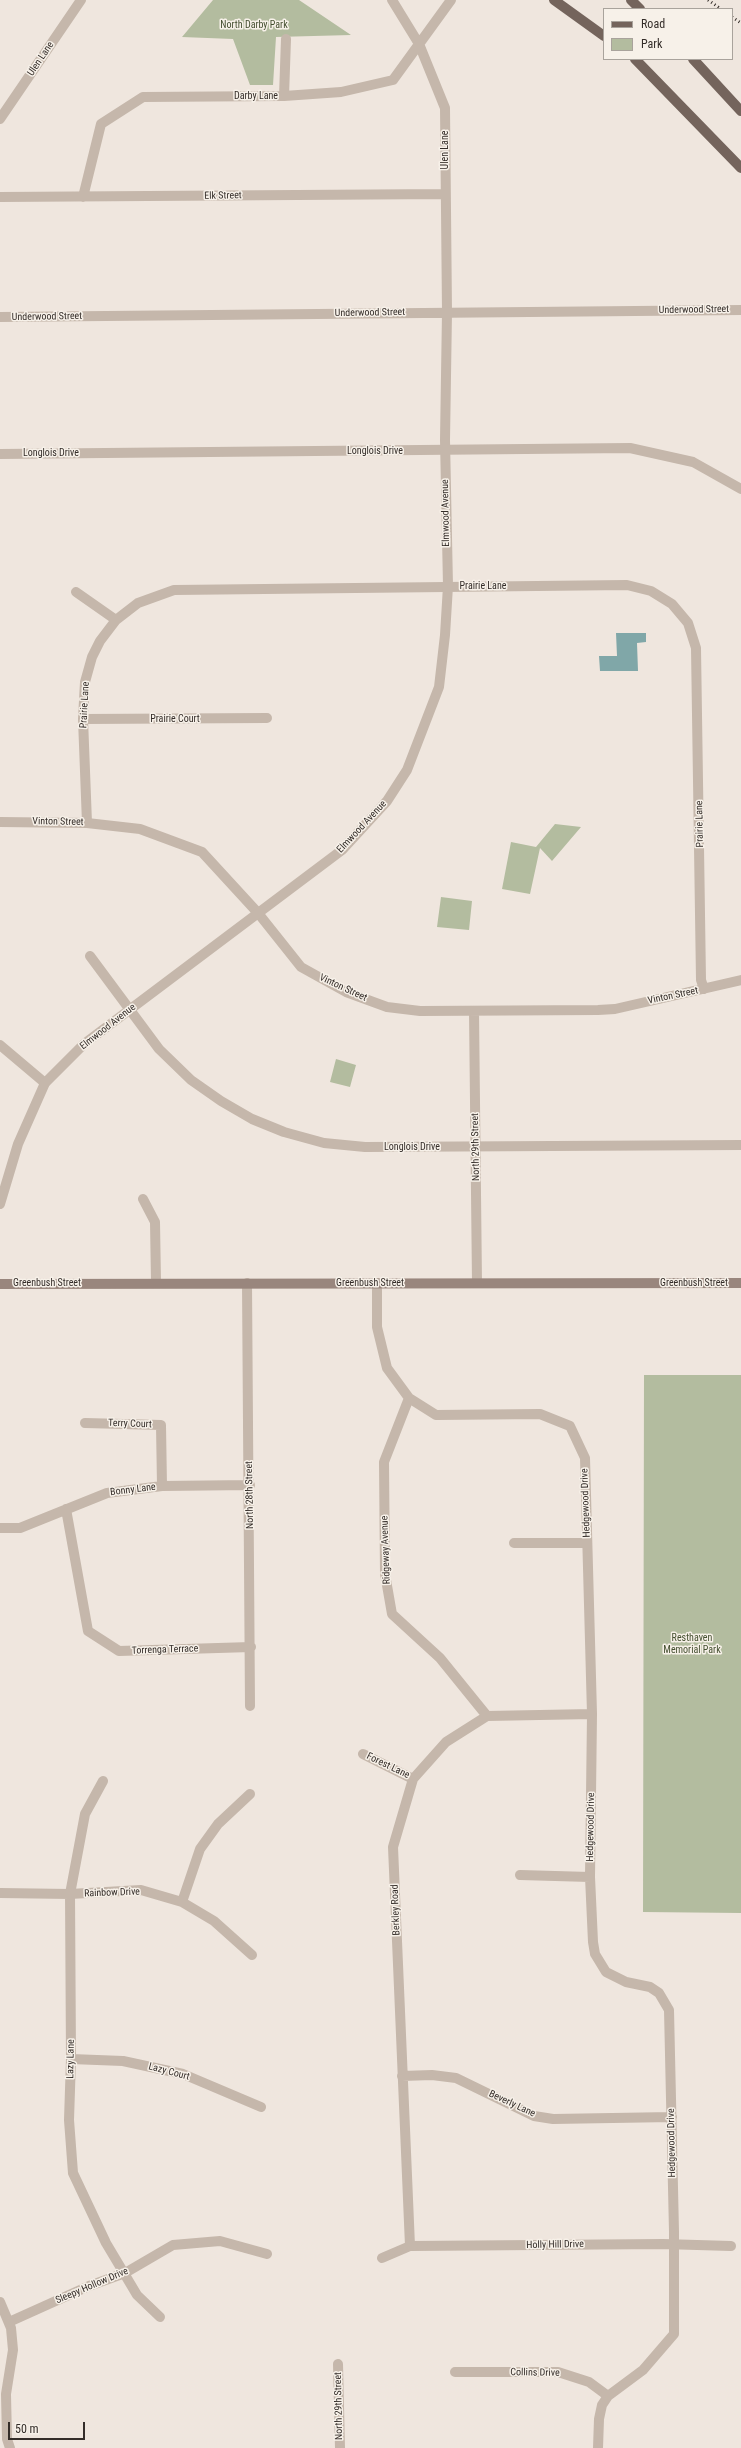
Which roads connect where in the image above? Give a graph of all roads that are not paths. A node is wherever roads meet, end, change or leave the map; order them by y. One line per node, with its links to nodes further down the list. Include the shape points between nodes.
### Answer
1 (81, 0): 14 (street, Ulen Lane)
2 (392, 0): 9 (street, Ulen Lane)
3 (452, 0): 9 (street, Darby Lane)
4 (554, 0): 7 (main road)
5 (631, 0): 6 (main road)
6 (639, 8)
7 (603, 35)
8 (286, 39): 12 (street)
9 (419, 44): 12 (street, Darby Lane, via 393,80 341,92); 16 (street, Ulen Lane, via 445,108)
10 (636, 60): 15 (main road)
11 (694, 60): 13 (main road)
12 (284, 96): 18 (street, Darby Lane, via 143,97 101,124)
13 (741, 111)
14 (0, 119)
15 (741, 168)
16 (445, 194): 18 (street, Elk Street); 20 (street, Ulen Lane)
17 (0, 197): 18 (street, Elk Street)
18 (83, 197)
19 (741, 310): 20 (street, Underwood Street)
20 (447, 312): 21 (street, Underwood Street); 22 (street, Elmwood Avenue)
21 (0, 317)
22 (445, 451): 23 (street, Longlois Drive); 24 (street, Longlois Drive, via 630,448 693,462); 25 (street, Elmwood Avenue)
23 (0, 454)
24 (741, 489)
25 (448, 586): 27 (street, Prairie Lane, via 174,590 138,603); 32 (street, Elmwood Avenue, via 439,687 407,770 387,801 342,850); 35 (street, Prairie Lane, via 627,585 651,591 672,604 688,623 696,648 698,693 701,980)
26 (76, 592): 27 (street)
27 (116, 620): 29 (street, Prairie Lane, via 92,657 85,682)
28 (267, 718): 29 (street, Prairie Court)
29 (83, 719): 31 (street, Prairie Lane)
30 (0, 822): 31 (street, Vinton Street)
31 (87, 823): 32 (street, Vinton Street, via 140,829 202,852)
32 (258, 914): 36 (street, Elmwood Avenue); 37 (street, Vinton Street, via 301,967 346,992 387,1007 420,1011)
33 (90, 956): 36 (street, Longlois Drive)
34 (741, 980): 35 (street, Vinton Street)
35 (704, 990): 37 (street, Vinton Street, via 609,1009)
36 (130, 1010): 39 (street, Elmwood Avenue, via 84,1044); 41 (street, Longlois Drive, via 159,1050 191,1080 252,1119 324,1144)
37 (474, 1011): 41 (street, North 29th Street)
38 (0, 1045): 39 (street)
39 (45, 1083): 43 (street, Elmwood Avenue, via 18,1144)
40 (741, 1145): 41 (street, Longlois Drive)
41 (476, 1147): 47 (street, North 29th Street)
42 (143, 1199): 44 (street, via 155,1222)
43 (0, 1204)
44 (156, 1282): 46 (main road, Greenbush Street); 49 (main road, Greenbush Street)
45 (377, 1282): 46 (main road, Greenbush Street); 47 (main road, Greenbush Street); 50 (street, Hedgewood Drive, via 377,1326 387,1368)
46 (247, 1283): 52 (street, North 28th Street)
47 (477, 1283): 48 (main road, Greenbush Street)
48 (741, 1283)
49 (0, 1284)
50 (409, 1398): 57 (street, Hedgewood Drive, via 436,1415 540,1414 570,1426 585,1458); 61 (street, Ridgeway Avenue, via 384,1462 385,1574 392,1614 440,1658)
51 (85, 1423): 53 (street, Terry Court, via 161,1425)
52 (250, 1485): 53 (street, Bonny Lane); 58 (street, North 28th Street)
53 (162, 1486): 54 (street, Bonny Lane, via 107,1493)
54 (66, 1509): 55 (street, Bonny Lane, via 20,1528); 58 (street, Torrenga Terrace, via 88,1631 119,1651)
55 (0, 1528)
56 (514, 1543): 57 (street)
57 (587, 1543): 60 (street, Hedgewood Drive)
58 (251, 1647): 59 (street, North 28th Street)
59 (250, 1706)
60 (592, 1714): 61 (street); 67 (street, Hedgewood Drive)
61 (487, 1716): 63 (street, Berkley Road, via 446,1742)
62 (363, 1754): 63 (street, Forest Lane)
63 (413, 1779): 73 (street, Berkley Road, via 393,1847)
64 (103, 1780): 69 (street, Lazy Lane, via 85,1814)
65 (250, 1794): 70 (street, via 218,1824 200,1849)
66 (520, 1875): 67 (street)
67 (590, 1877): 75 (street, Hedgewood Drive, via 593,1942 599,1961 606,1972 616,1979 650,1987 659,1993 669,2010)
68 (0, 1893): 69 (street, Rainbow Drive)
69 (70, 1894): 70 (street, Rainbow Drive, via 141,1890); 72 (street, Lazy Lane)
70 (182, 1902): 71 (street, Rainbow Drive, via 214,1921)
71 (252, 1955)
72 (71, 2059): 74 (street, Lazy Court, via 123,2061 184,2074); 81 (street, Lazy Lane, via 69,2120 73,2173 106,2243)
73 (402, 2076): 75 (street, Beverly Lane, via 432,2075 456,2078 534,2116 553,2119); 77 (street, Berkley Road)
74 (261, 2107)
75 (672, 2117): 76 (street, Hedgewood Drive)
76 (674, 2244): 77 (street, Holly Hill Drive); 78 (street, Holly Hill Drive); 88 (street, Hedgewood Drive, via 674,2334 643,2370)
77 (410, 2246): 80 (street, Holly Hill Drive)
78 (731, 2246)
79 (267, 2254): 81 (street, Sleepy Hollow Drive, via 220,2241 173,2245)
80 (382, 2258)
81 (125, 2273): 83 (street, Lazy Lane, via 138,2295); 84 (street, Sleepy Hollow Drive, via 89,2286)
82 (0, 2302): 84 (street)
83 (160, 2317)
84 (9, 2322): 87 (street, via 13,2350)
85 (338, 2364): 90 (street, North 29th Street)
86 (455, 2372): 88 (street, Collins Drive, via 558,2372 590,2382)
87 (3, 2394): 89 (street)
88 (608, 2396): 91 (street, Hedgewood Drive, via 602,2405 599,2419)
89 (7, 2445)
90 (340, 2448)
91 (598, 2448)

